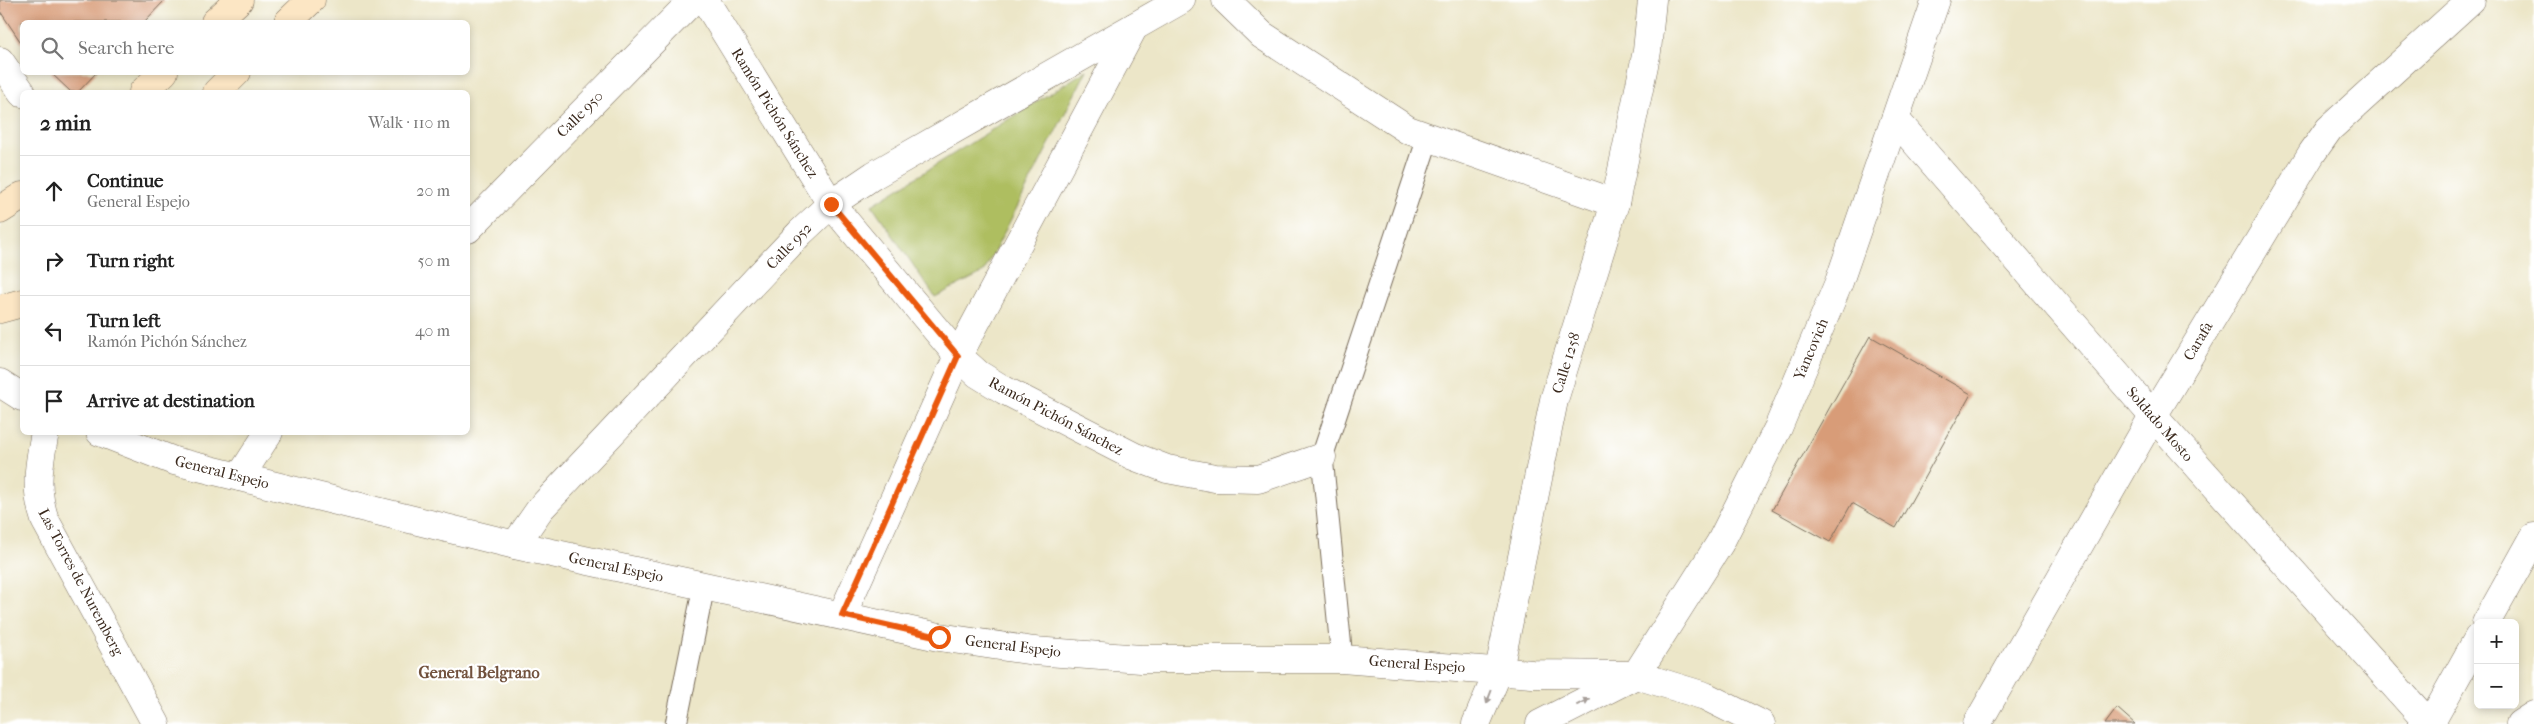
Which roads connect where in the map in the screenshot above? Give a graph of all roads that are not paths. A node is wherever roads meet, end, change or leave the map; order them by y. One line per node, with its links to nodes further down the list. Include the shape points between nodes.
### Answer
1 (239, 0): 10 (main road)
2 (311, 0): 11 (main road)
3 (693, 0): 25 (street, Calle 950)
4 (705, 0): 23 (street, Ramón Pichón Sánchez)
5 (1181, 0): 12 (street, Calle 952)
6 (1226, 0): 20 (street, via 1262,35 1408,130)
7 (1652, 0): 22 (street, Calle 1258, via 1646,51)
8 (1936, 0): 19 (street, Yancovich)
9 (2472, 0): 31 (street, Carafa, via 2329,129)
10 (217, 20)
11 (290, 20)
12 (1134, 27): 23 (street, Calle 952, via 874,175); 28 (street)
13 (0, 61): 16 (street)
14 (161, 75): 17 (main road)
15 (234, 75): 18 (main road)
16 (20, 90)
17 (145, 90)
18 (219, 90)
19 (1896, 120): 31 (street, Soldado Mosto); 45 (street, Yancovich, via 1839,282 1778,428 1720,543)
20 (1428, 138): 22 (street); 35 (lane)
21 (20, 197): 24 (main road)
22 (1615, 203): 44 (street, Calle 1258, via 1554,400)
23 (831, 204): 28 (street, Ramón Pichón Sánchez); 38 (street, Calle 952, via 540,508)
24 (0, 210)
25 (470, 227)
26 (20, 304): 27 (main road)
27 (0, 309)
28 (958, 356): 35 (street, Ramón Pichón Sánchez, via 978,374 1004,390 1133,456 1167,469 1215,478 1258,479); 40 (street)
29 (0, 383): 30 (street)
30 (20, 396)
31 (2153, 416): 52 (street, Carafa); 53 (street, Soldado Mosto)
32 (44, 435): 47 (street, Las Torres de Nuremberg, via 38,470 38,500 45,520)
33 (108, 435): 36 (street, General Espejo, via 174,461)
34 (267, 435): 36 (street)
35 (1322, 457): 43 (lane)
36 (240, 477): 38 (street, General Espejo)
37 (2534, 537): 41 (street)
38 (515, 545): 39 (street, General Espejo)
39 (704, 586): 40 (street, General Espejo); 48 (lane)
40 (842, 615): 43 (street, General Espejo, via 939,637 1034,651 1141,659)
41 (2488, 619)
42 (2474, 645): 53 (street)
43 (1342, 659): 44 (street, General Espejo)
44 (1500, 670): 45 (street, General Espejo, via 1532,674); 49 (street, Calle 1258, one-way to 49)
45 (1636, 675): 50 (street, one-way to 45); 51 (street, General Espejo, via 1705,696)
46 (2534, 715): 54 (street)
47 (156, 724)
48 (676, 724)
49 (1476, 724)
50 (1540, 724)
51 (1761, 724)
52 (1977, 724)
53 (2429, 724)
54 (2520, 724)

